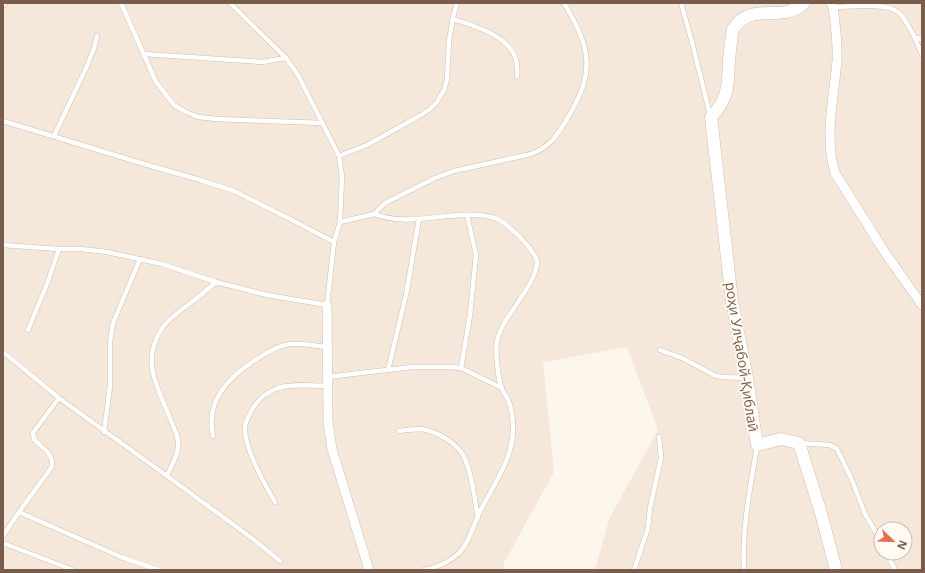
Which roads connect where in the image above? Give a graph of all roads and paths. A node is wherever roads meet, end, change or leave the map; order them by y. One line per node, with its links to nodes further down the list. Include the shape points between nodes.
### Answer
1 (121, 3): 12 (lane)
2 (230, 3): 14 (lane)
3 (457, 3): 8 (lane)
4 (564, 3): 21 (lane, via 585,45 587,71 576,104 548,146 531,154 435,178 385,203)
5 (681, 3): 16 (lane)
6 (804, 3): 16 (street, via 798,9 789,11 752,12 737,21 733,29 727,89 723,102)
7 (832, 5): 10 (lane, via 890,8 902,15); 31 (street, via 837,58 830,142 835,174 879,244)
8 (453, 19): 15 (lane, via 493,34 509,48 517,61); 20 (lane, via 447,79 437,102 421,115 367,145)
9 (97, 36): 19 (lane, via 87,66)
10 (916, 38): 11 (lane); 13 (lane)
11 (922, 39)
12 (144, 54): 14 (lane, via 262,62); 18 (lane, via 156,82 174,105 198,117)
13 (922, 55)
14 (286, 58): 18 (lane)
15 (517, 76)
16 (710, 117): 38 (street, роҳи Улҷабой-Қиблаӣ, via 732,301)
17 (3, 121): 19 (lane)
18 (323, 122): 20 (lane)
19 (54, 136): 25 (lane, via 234,191)
20 (339, 156): 24 (lane, via 342,176)
21 (374, 214): 23 (lane, via 392,219); 24 (lane)
22 (467, 215): 23 (lane); 36 (lane, via 476,255); 40 (lane, via 495,218 503,222 527,245 537,261 533,276 500,331 496,350)
23 (419, 219): 37 (lane, via 406,295)
24 (340, 222): 25 (lane)
25 (334, 242): 30 (lane)
26 (3, 244): 27 (lane)
27 (59, 249): 28 (lane, via 107,252); 32 (lane)
28 (140, 259): 29 (lane); 43 (lane, via 113,323 110,342 110,386)
29 (216, 282): 30 (lane, via 267,295); 48 (lane, via 164,326 153,347 151,357 155,383 178,442)
30 (327, 305): 33 (street)
31 (922, 305)
32 (28, 330)
33 (327, 347): 39 (street); 44 (lane, via 290,344 276,348 241,369 225,386 213,409)
34 (660, 350): 38 (lane, via 682,358 716,376)
35 (3, 352): 41 (lane)
36 (461, 368): 37 (lane, via 439,366); 40 (lane)
37 (388, 370): 39 (lane)
38 (747, 378): 47 (street, роҳи Улҷабой-Қиблаӣ)
39 (327, 382): 49 (lane, via 279,388 265,394 256,402 246,421 247,441 254,461); 58 (street, via 332,449)
40 (502, 388): 51 (lane, via 511,410 513,430 506,462)
41 (59, 398): 43 (lane); 50 (lane, via 33,434 34,439 51,456 52,468)
42 (399, 431): 51 (lane, via 415,429 430,432 448,440 459,450 468,467)
43 (104, 432): 48 (lane)
44 (213, 436)
45 (659, 437): 60 (lane, via 661,458 648,528)
46 (800, 443): 47 (street, роҳи Улҷабой-Қиблаӣ, via 782,439); 52 (lane, via 830,445 837,449); 62 (street)
47 (757, 445): 61 (lane, via 744,533)
48 (168, 476): 55 (lane)
49 (275, 502)
50 (19, 512): 53 (lane); 57 (lane, via 121,557)
51 (478, 517): 59 (lane, via 460,552)
52 (873, 528)
53 (3, 536)
54 (3, 544): 56 (lane)
55 (280, 561)
56 (73, 570)
57 (159, 570)
58 (369, 570)
59 (424, 570)
60 (634, 570)
61 (744, 570)
62 (836, 570)

